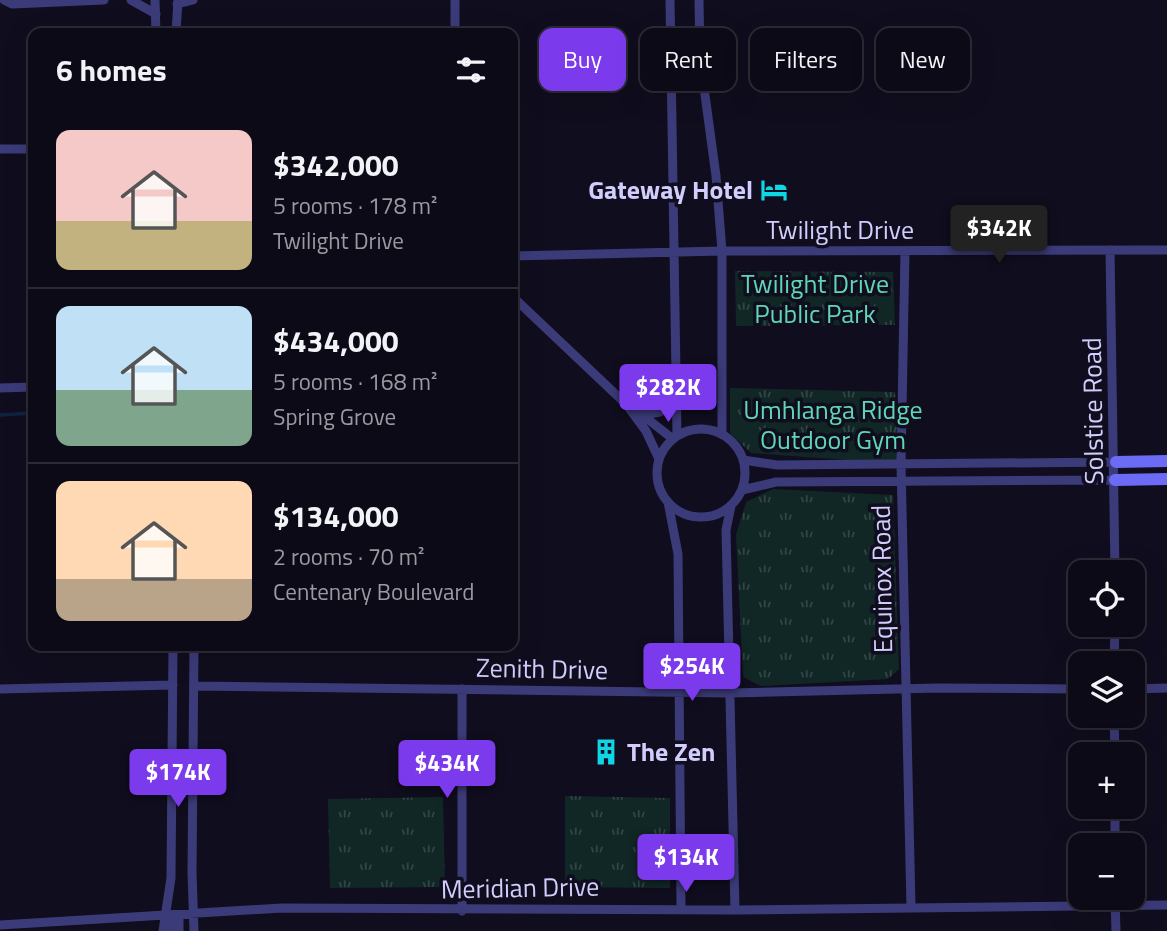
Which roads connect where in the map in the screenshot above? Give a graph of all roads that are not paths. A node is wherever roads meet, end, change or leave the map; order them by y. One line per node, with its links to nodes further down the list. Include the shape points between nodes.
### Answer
1 (4, 0): 9 (street, via 12,4)
2 (104, 0): 9 (street)
3 (131, 0): 11 (street)
4 (155, 0): 11 (street)
5 (193, 0): 10 (street)
6 (455, 0): 14 (street)
7 (670, 0): 21 (street)
8 (699, 0): 19 (street, via 700,58)
9 (85, 1)
10 (178, 2): 13 (street)
11 (156, 14): 12 (street)
12 (156, 28)
13 (176, 28)
14 (455, 28)
15 (0, 149): 16 (street)
16 (28, 149)
17 (1110, 250): 18 (street, Twilight Drive); 20 (street, Twilight Drive); 34 (street, Solstice Road)
18 (1167, 250)
19 (722, 251): 20 (street, Twilight Drive); 21 (street, Twilight Drive); 29 (street)
20 (905, 251): 35 (street, Equinox Road)
21 (674, 254): 22 (street, Twilight Drive); 26 (street)
22 (518, 256)
23 (518, 303): 27 (street)
24 (28, 387): 25 (street)
25 (0, 388)
26 (674, 396): 28 (street, via 660,412); 30 (street)
27 (626, 404): 28 (street); 31 (street)
28 (643, 415): 30 (street)
29 (722, 434): 30 (street, via 698,429); 32 (street)
30 (675, 438): 31 (street)
31 (659, 459): 40 (street, via 660,489)
32 (743, 460): 35 (street, via 777,465); 39 (street)
33 (1167, 461): 34 (street)
34 (1116, 462): 35 (street); 37 (street, Solstice Road)
35 (901, 464): 38 (street, Equinox Road)
36 (1167, 479): 37 (street)
37 (1115, 480): 38 (street); 42 (street, Solstice Road)
38 (901, 482): 39 (street, via 776,482); 47 (street, Equinox Road)
39 (742, 490): 41 (street)
40 (668, 502): 41 (street, via 678,511 705,517); 53 (street, via 678,554)
41 (731, 506): 54 (street, via 726,530)
42 (1115, 560)
43 (173, 651): 45 (street)
44 (194, 651): 46 (street)
45 (173, 685): 49 (street); 64 (street)
46 (195, 686): 50 (street, Zenith Drive); 63 (street)
47 (906, 688): 51 (street, Zenith Drive); 54 (street, Zenith Drive); 58 (street, Equinox Road)
48 (1167, 688): 52 (street)
49 (0, 689)
50 (462, 689): 53 (street, Zenith Drive); 62 (street)
51 (1068, 689)
52 (1145, 689)
53 (677, 692): 54 (street, Zenith Drive); 59 (street)
54 (730, 693): 60 (street)
55 (1068, 903): 58 (street, Meridian Drive)
56 (1145, 904): 57 (street, Meridian Drive)
57 (1167, 905)
58 (911, 907): 60 (street, Meridian Drive)
59 (681, 909): 60 (street, Meridian Drive); 62 (street, Meridian Drive)
60 (735, 910)
61 (1115, 910): 70 (street)
62 (462, 911): 63 (street, Meridian Drive, via 282,908)
63 (195, 914): 64 (street, Meridian Drive); 69 (street)
64 (171, 915): 65 (street, Meridian Drive); 66 (street); 67 (street); 68 (street)
65 (0, 925)
66 (163, 931)
67 (170, 931)
68 (179, 931)
69 (194, 931)
70 (1116, 931)

